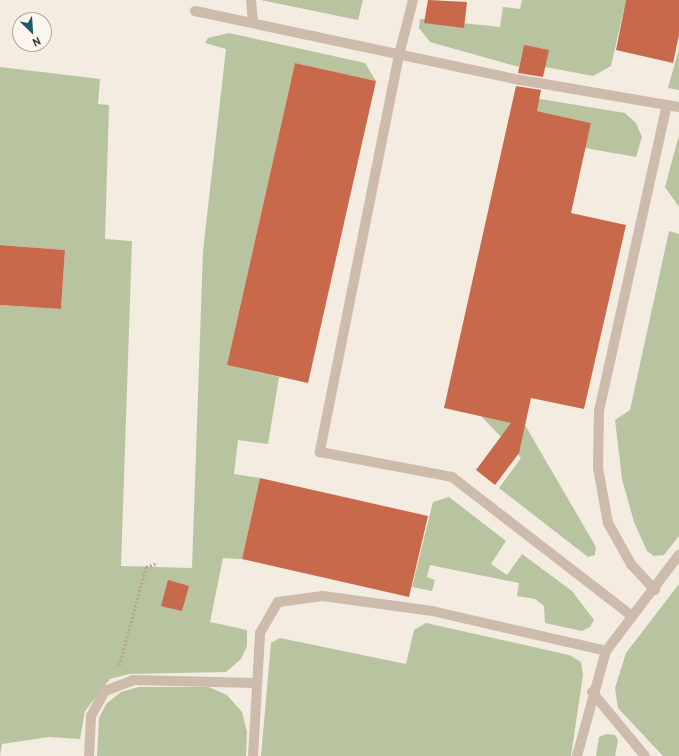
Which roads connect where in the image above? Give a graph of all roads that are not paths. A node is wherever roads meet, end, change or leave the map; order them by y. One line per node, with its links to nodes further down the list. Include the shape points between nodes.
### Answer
1 (251, 0): 4 (lane)
2 (413, 0): 5 (lane)
3 (195, 11): 4 (lane)
4 (253, 21): 5 (lane)
5 (399, 55): 6 (lane); 10 (lane, via 320,452 452,478)
6 (667, 105): 7 (lane); 9 (lane, via 598,411 598,468 608,523 631,564)
7 (679, 107)
8 (679, 555): 9 (lane)
9 (655, 590): 10 (lane)
10 (632, 616): 11 (lane)
11 (606, 651): 12 (lane, via 432,611 323,596 278,602 260,633); 13 (lane)
12 (256, 683): 14 (lane, via 133,680 117,686 106,691 91,716); 15 (lane)
13 (592, 692): 16 (lane); 17 (lane)
14 (89, 756)
15 (253, 756)
16 (577, 756)
17 (645, 756)

